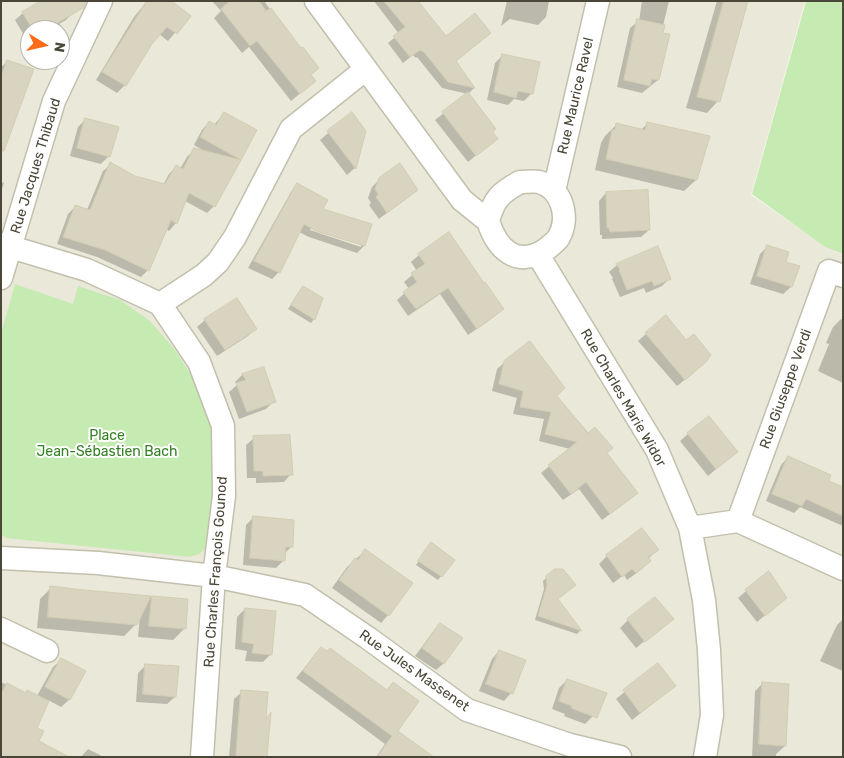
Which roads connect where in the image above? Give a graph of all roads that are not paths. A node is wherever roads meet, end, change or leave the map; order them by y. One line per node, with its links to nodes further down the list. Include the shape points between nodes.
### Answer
1 (101, 1): 7 (street, Rue Jacques Thibaud, via 54,101)
2 (316, 1): 4 (street)
3 (598, 1): 5 (street, Rue Maurice Ravel)
4 (366, 69): 6 (street, via 462,200); 11 (street, via 291,129 235,237 218,262)
5 (554, 191): 6 (street, via 539,182 520,182 497,197); 8 (street, via 563,205 564,221 559,237)
6 (488, 221): 8 (street, via 497,242 507,252 518,256)
7 (6, 246): 10 (street, Rue Jacques Thibaud); 11 (street, via 87,270)
8 (538, 255): 13 (street, Rue Charles Marie Widor, via 657,450)
9 (843, 276): 12 (street, Rue Giuseppe Verdi, via 829,270)
10 (1, 278)
11 (160, 304): 16 (street, Rue Charles François Gounod, via 199,362 223,426 224,496)
12 (738, 521): 13 (street); 15 (street)
13 (690, 528): 21 (street, Rue Charles Marie Widor, via 704,600 709,650 712,714)
14 (1, 558): 16 (street, via 98,563)
15 (843, 569)
16 (214, 576): 19 (street, Rue Charles François Gounod); 20 (street, Rue Jules Massenet, via 305,595 468,710 570,745)
17 (1, 629): 18 (street)
18 (47, 651)
19 (202, 757)
20 (620, 757)
21 (705, 757)

